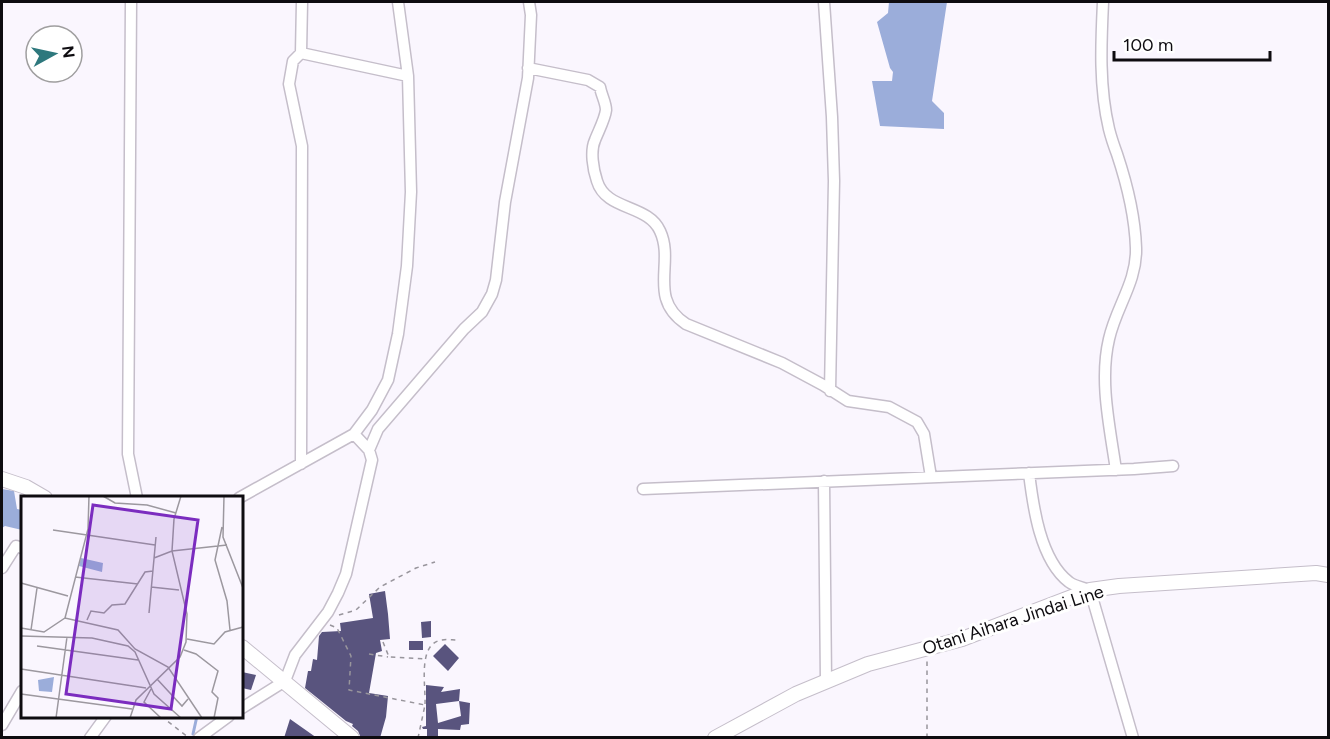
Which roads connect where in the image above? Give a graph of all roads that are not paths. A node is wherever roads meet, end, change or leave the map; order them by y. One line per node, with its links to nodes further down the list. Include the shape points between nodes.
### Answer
1 (131, 2): 22 (street, via 128,454)
2 (302, 2): 7 (street)
3 (398, 2): 9 (street)
4 (529, 2): 8 (street)
5 (824, 2): 10 (street, via 834,181)
6 (1103, 2): 15 (street, via 1101,77 1108,127 1134,218 1136,249 1128,293 1109,336 1105,356 1106,398)
7 (301, 53): 9 (street); 13 (street, via 293,61 290,84 302,146)
8 (528, 68): 10 (street, via 588,80 600,87 606,110 592,154 597,182 615,202 655,222 661,232 667,305 676,317 782,363); 12 (street, via 492,294 482,312 378,429)
9 (408, 76): 11 (street, via 411,192 398,334 388,380)
10 (830, 391): 17 (street, via 848,401 889,407 917,423 924,434)
11 (354, 434): 12 (street); 13 (street)
12 (369, 450): 29 (street, via 372,460 346,574 321,621 295,655)
13 (301, 464): 23 (street)
14 (1173, 466): 15 (street)
15 (1116, 470): 16 (street)
16 (1029, 473): 17 (street); 27 (street, via 1035,519 1049,556 1069,582)
17 (931, 477): 19 (street)
18 (2, 479): 21 (main road)
19 (824, 481): 20 (street); 30 (street)
20 (643, 489)
21 (42, 496)
22 (137, 496)
23 (243, 496)
24 (21, 548): 25 (street, via 16,546)
25 (2, 568)
26 (1329, 575): 27 (main road, Otani Aihara Jindai Line)
27 (1090, 590): 30 (main road, Otani Aihara Jindai Line, via 962,639 868,664); 40 (street)
28 (243, 648): 29 (main road)
29 (285, 681): 32 (street); 38 (main road)
30 (826, 681): 39 (main road, Otani Aihara Jindai Line)
31 (21, 693): 35 (street)
32 (243, 707)
33 (105, 718): 36 (street)
34 (228, 718): 37 (street)
35 (2, 725)
36 (90, 738)
37 (200, 738)
38 (352, 738)
39 (715, 738)
40 (1133, 738)

